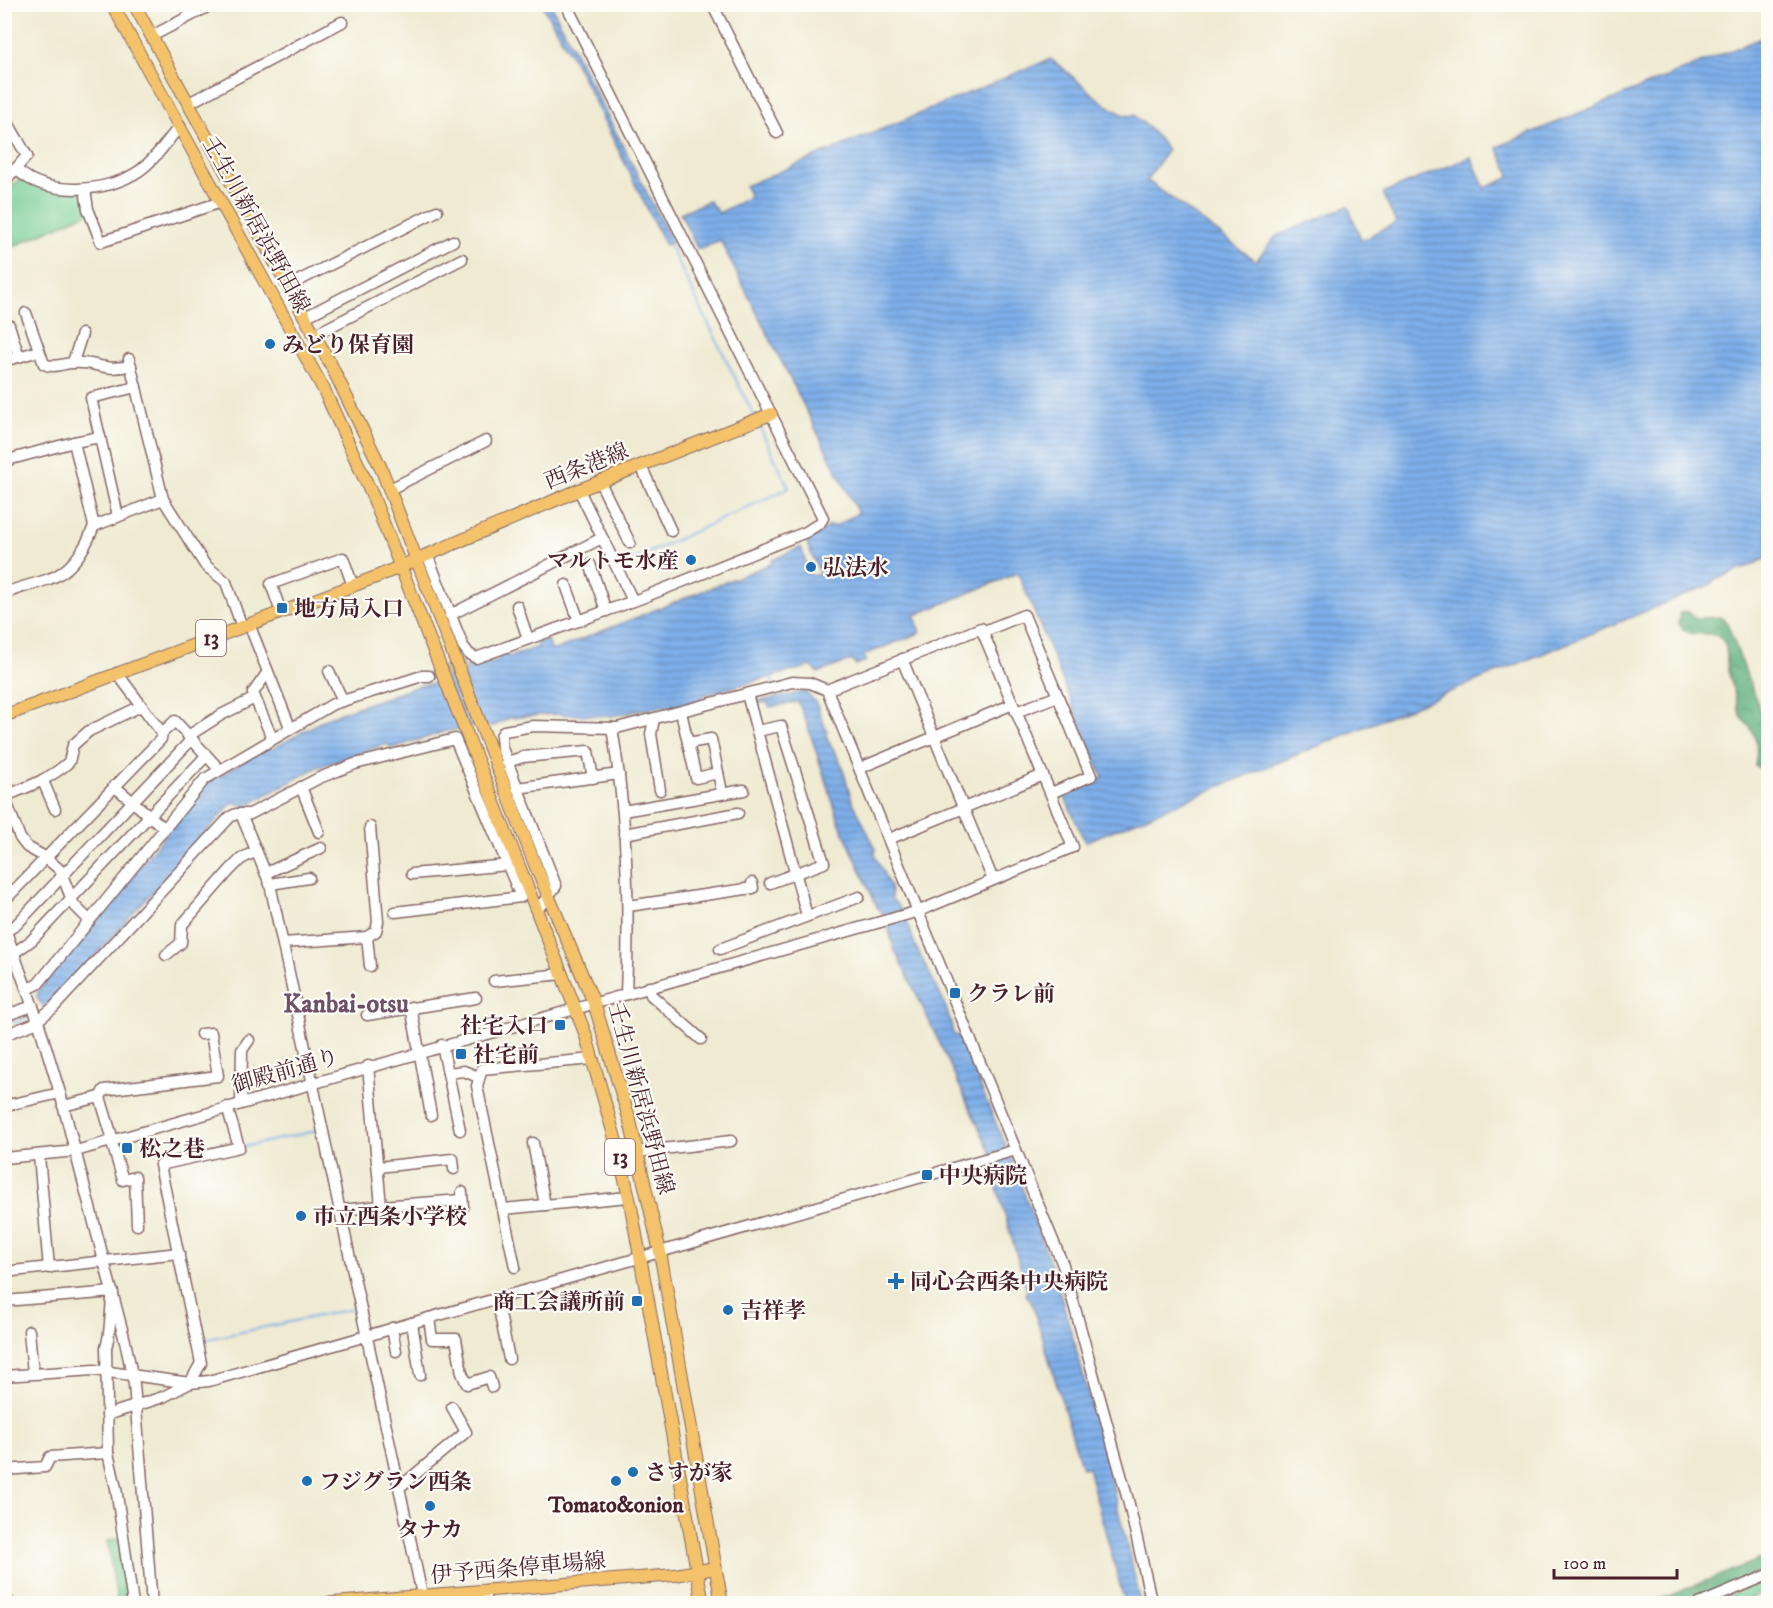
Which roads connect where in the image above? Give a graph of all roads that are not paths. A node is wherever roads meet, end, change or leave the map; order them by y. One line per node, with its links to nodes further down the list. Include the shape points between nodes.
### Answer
1 (112, 4): 11 (main road, 壬生川新居浜野田線 / 13)
2 (134, 4): 8 (main road, 壬生川新居浜野田線 / 13)
3 (213, 4): 6 (street)
4 (566, 4): 31 (street)
5 (712, 4): 12 (street)
6 (192, 9): 8 (street)
7 (342, 22): 9 (street)
8 (152, 36): 9 (main road, 壬生川新居浜野田線 / 13)
9 (189, 103): 20 (main road, 壬生川新居浜野田線 / 13)
10 (4, 116): 13 (street, via 26,151 26,161)
11 (180, 126): 15 (street, via 140,171); 16 (main road, 壬生川新居浜野田線 / 13)
12 (777, 133)
13 (17, 170): 14 (street); 15 (street, via 34,182)
14 (4, 182)
15 (85, 189): 16 (street, via 101,242)
16 (221, 202): 48 (main road, 壬生川新居浜野田線 / 13, via 348,439)
17 (437, 211): 20 (street)
18 (453, 241): 22 (street)
19 (462, 259): 25 (street)
20 (288, 286): 22 (main road, 壬生川新居浜野田線 / 13)
21 (26, 312): 26 (street)
22 (305, 317): 25 (main road, 壬生川新居浜野田線 / 13)
23 (9, 325): 27 (street)
24 (82, 334): 29 (street)
25 (314, 335): 38 (main road, 壬生川新居浜野田線 / 13)
26 (39, 351): 27 (street); 29 (street, via 49,367)
27 (19, 357): 28 (street)
28 (4, 361)
29 (73, 362): 30 (street, via 116,370 130,362)
30 (136, 387): 32 (street, via 91,398); 40 (street)
31 (771, 414): 36 (main road, 西条港線); 52 (street, via 822,515 820,523)
32 (100, 437): 34 (street); 41 (street)
33 (486, 441): 38 (street)
34 (74, 442): 35 (street); 42 (street)
35 (4, 460)
36 (641, 465): 37 (main road, 西条港線); 43 (street)
37 (600, 482): 39 (main road, 西条港線); 45 (street)
38 (390, 489): 46 (main road, 壬生川新居浜野田線 / 13)
39 (579, 490): 44 (street); 46 (main road, 西条港線)
40 (163, 499): 41 (street); 58 (street, via 205,565 226,582)
41 (118, 516): 42 (street)
42 (94, 526): 51 (street, via 88,543 63,571 52,579 24,584)
43 (672, 530)
44 (602, 538): 52 (street); 56 (street)
45 (630, 543)
46 (422, 556): 48 (main road, 13); 56 (street); 62 (main road, 壬生川新居浜野田線 / 13)
47 (590, 564): 54 (street)
48 (400, 565): 50 (main road, 13); 123 (main road, 壬生川新居浜野田線 / 13)
49 (566, 585): 57 (street)
50 (353, 586): 55 (main road, 13); 55 (street, via 343,558 271,584)
51 (4, 594)
52 (633, 601): 54 (street)
53 (517, 606): 60 (street)
54 (606, 611): 57 (street)
55 (281, 612): 58 (main road, 13)
56 (450, 615): 62 (street)
57 (579, 621): 60 (street)
58 (245, 625): 64 (main road, 13); 65 (street)
59 (982, 632): 61 (street, via 981,628); 69 (street, via 1024,615); 73 (street)
60 (528, 639): 62 (street)
61 (902, 660): 67 (street); 82 (street)
62 (468, 662): 118 (main road, 壬生川新居浜野田線 / 13, via 483,732)
63 (329, 671): 71 (street)
64 (117, 673): 72 (street); 75 (main road, 13)
65 (267, 673): 70 (street, via 253,693); 77 (street)
66 (429, 676): 71 (street)
67 (827, 690): 68 (street, via 801,682); 87 (street)
68 (747, 694): 74 (street); 79 (street)
69 (1058, 696): 73 (street); 100 (street, via 1091,776)
70 (255, 698): 81 (street); 83 (street)
71 (343, 701): 77 (street)
72 (141, 706): 80 (street); 93 (street, via 89,731 73,745 69,762)
73 (1015, 708): 82 (street); 91 (street)
74 (681, 712): 76 (street); 84 (street)
75 (4, 716)
76 (654, 719): 78 (street); 98 (street, via 651,734)
77 (290, 727): 83 (street)
78 (612, 728): 86 (street, via 534,726 504,731 500,742); 90 (street)
79 (757, 731): 122 (street); 122 (street, via 781,726 824,863)
80 (162, 733): 81 (street, via 176,721); 94 (street, via 161,739)
81 (190, 737): 85 (street); 102 (street)
82 (934, 737): 87 (street); 103 (street)
83 (272, 738): 88 (street)
84 (688, 743): 89 (street, via 711,739); 89 (street, via 696,778)
85 (206, 756): 88 (street); 108 (street)
86 (507, 762): 92 (street, via 588,751); 97 (street)
87 (860, 768): 113 (street)
88 (219, 769): 110 (street, via 196,787)
89 (718, 773): 96 (street)
90 (619, 774): 92 (street); 105 (street)
91 (1043, 775): 100 (street); 103 (street)
92 (593, 778): 97 (street)
93 (43, 781): 101 (street); 104 (street)
94 (114, 786): 102 (street); 116 (street)
95 (301, 787): 107 (street, via 250,814); 111 (street); 117 (street, via 355,764 455,739)
96 (721, 787)
97 (518, 788): 129 (street, via 556,886)
98 (660, 790)
99 (744, 790): 105 (street)
100 (1051, 793): 125 (street, 御殿前通り, via 1073,847)
101 (5, 796): 116 (street, via 20,838)
102 (130, 802): 108 (street); 119 (street)
103 (963, 808): 113 (street); 125 (street)
104 (55, 809)
105 (623, 811): 112 (street)
106 (738, 813): 112 (street)
107 (241, 814): 115 (street); 161 (street, via 221,824)
108 (149, 816): 110 (street); 131 (street)
109 (370, 827): 140 (street, via 378,922 372,936)
110 (164, 828): 138 (street)
111 (319, 832)
112 (624, 834): 133 (street)
113 (889, 838): 136 (street)
114 (321, 848): 120 (street)
115 (256, 851): 120 (street); 145 (street, via 219,880 182,925 181,943)
116 (47, 859): 119 (street); 132 (street)
117 (508, 865): 121 (street); 123 (street)
118 (536, 867): 123 (street); 129 (main road, 壬生川新居浜野田線 / 13)
119 (62, 873): 131 (street); 139 (street, via 16,925)
120 (266, 873): 128 (street)
121 (412, 874)
122 (797, 874): 127 (street); 137 (street)
123 (518, 875): 134 (main road, 壬生川新居浜野田線 / 13); 135 (street, via 521,897)
124 (309, 878): 128 (street)
125 (993, 880): 136 (street, 御殿前通り)
126 (753, 883): 133 (street, via 753,888)
127 (770, 883)
128 (270, 884): 141 (street)
129 (548, 895): 134 (street); 155 (main road, 壬生川新居浜野田線 / 13)
130 (859, 897): 137 (street)
131 (71, 899): 138 (street); 144 (street)
132 (4, 901)
133 (628, 906): 152 (street)
134 (537, 910): 148 (main road, 壬生川新居浜野田線 / 13)
135 (395, 912)
136 (914, 913): 146 (street, 御殿前通り); 185 (street)
137 (807, 916): 142 (street)
138 (89, 920): 151 (street, via 38,984)
139 (5, 929): 144 (street)
140 (367, 937): 141 (street); 147 (street)
141 (283, 944): 172 (street)
142 (732, 944): 143 (street); 146 (street)
143 (720, 949)
144 (14, 953): 151 (street)
145 (166, 955)
146 (737, 963): 150 (street, 御殿前通り)
147 (370, 966)
148 (562, 974): 149 (street); 158 (main road, 壬生川新居浜野田線 / 13)
149 (494, 981)
150 (649, 987): 152 (street, 御殿前通り); 164 (street, via 651,995)
151 (28, 989): 156 (street)
152 (626, 994): 155 (street, 御殿前通り)
153 (476, 998): 157 (street)
154 (4, 1000): 159 (street)
155 (594, 1003): 158 (street, 御殿前通り); 186 (main road, 壬生川新居浜野田線 / 13, via 617,1070)
156 (33, 1006): 159 (street); 161 (street)
157 (411, 1007): 160 (street); 167 (street)
158 (575, 1009): 166 (street, 御殿前通り); 168 (main road, 壬生川新居浜野田線 / 13)
159 (7, 1015)
160 (367, 1015)
161 (38, 1021): 163 (street); 173 (street)
162 (201, 1034): 174 (street, via 211,1033 218,1076 104,1090)
163 (4, 1035)
164 (701, 1039)
165 (249, 1040): 175 (street, via 242,1050)
166 (441, 1046): 167 (street, 御殿前通り); 170 (street)
167 (418, 1052): 169 (street, 御殿前通り); 179 (street)
168 (593, 1059): 171 (street, via 482,1069); 191 (main road, 壬生川新居浜野田線 / 13)
169 (368, 1066): 172 (street, 御殿前通り); 189 (street)
170 (447, 1073): 171 (street, via 464,1071); 180 (street)
171 (478, 1077): 195 (street)
172 (313, 1082): 175 (street, 御殿前通り); 196 (street)
173 (60, 1094): 176 (street); 177 (street)
174 (100, 1097): 177 (street); 181 (street)
175 (242, 1102): 178 (street, 御殿前通り)
176 (4, 1106)
177 (63, 1106): 184 (street)
178 (227, 1107): 181 (street, 御殿前通り); 199 (street, via 238,1147 160,1165)
179 (431, 1115)
180 (460, 1130)
181 (112, 1140): 184 (street, 御殿前通り); 197 (street, via 123,1180 135,1177)
182 (730, 1142): 186 (street)
183 (532, 1143): 193 (street)
184 (76, 1151): 187 (street, 御殿前通り); 201 (street)
185 (1013, 1151): 198 (street); 241 (street, via 1063,1265 1128,1500)
186 (638, 1152): 198 (main road, 壬生川新居浜野田線 / 13)
187 (39, 1156): 188 (street, 御殿前通り); 203 (street)
188 (4, 1158)
189 (378, 1167): 190 (street, via 453,1159); 194 (street)
190 (454, 1169)
191 (628, 1197): 193 (street); 200 (main road, 壬生川新居浜野田線 / 13)
192 (462, 1200): 194 (street)
193 (544, 1205): 195 (street)
194 (381, 1206): 196 (street)
195 (503, 1209): 202 (street)
196 (341, 1210): 212 (street)
197 (137, 1225)
198 (660, 1252): 200 (street); 228 (main road, 壬生川新居浜野田線 / 13)
199 (179, 1253): 201 (street); 220 (street, via 201,1363)
200 (641, 1257): 206 (street); 229 (main road, 壬生川新居浜野田線 / 13)
201 (106, 1263): 203 (street); 205 (street)
202 (515, 1267)
203 (49, 1269): 204 (street)
204 (4, 1272)
205 (113, 1292): 207 (street); 215 (street); 219 (street)
206 (497, 1299): 208 (street); 214 (street)
207 (4, 1301)
208 (429, 1318): 209 (street); 221 (street, via 432,1339 456,1339 467,1384 489,1377)
209 (412, 1323): 210 (street); 217 (street)
210 (392, 1328): 212 (street); 213 (street)
211 (29, 1331): 216 (street)
212 (368, 1335): 220 (street, via 209,1381); 227 (street)
213 (396, 1351)
214 (510, 1359)
215 (106, 1372): 216 (street); 219 (street); 224 (street)
216 (33, 1373): 218 (street)
217 (420, 1375)
218 (4, 1376)
219 (132, 1376): 220 (street); 222 (street)
220 (190, 1383): 222 (street)
221 (492, 1387)
222 (136, 1406): 224 (street); 236 (street)
223 (452, 1407): 227 (street, via 466,1432)
224 (107, 1416): 225 (street)
225 (108, 1453): 226 (street, via 50,1457 45,1467); 235 (street)
226 (4, 1470)
227 (400, 1487): 233 (street)
228 (716, 1568): 229 (main road, 伊予西条停車場線); 240 (main road, 壬生川新居浜野田線 / 13)
229 (696, 1573): 231 (main road, 伊予西条停車場線); 239 (main road, 壬生川新居浜野田線 / 13)
230 (1768, 1575): 242 (street)
231 (487, 1590): 233 (main road, 伊予西条停車場線); 238 (street, via 484,1600)
232 (4, 1596): 234 (street)
233 (424, 1599): 237 (main road, 伊予西条停車場線)
234 (10, 1604)
235 (133, 1604)
236 (153, 1604)
237 (322, 1604)
238 (474, 1604)
239 (703, 1604)
240 (722, 1604)
241 (1152, 1604)
242 (1699, 1604)

